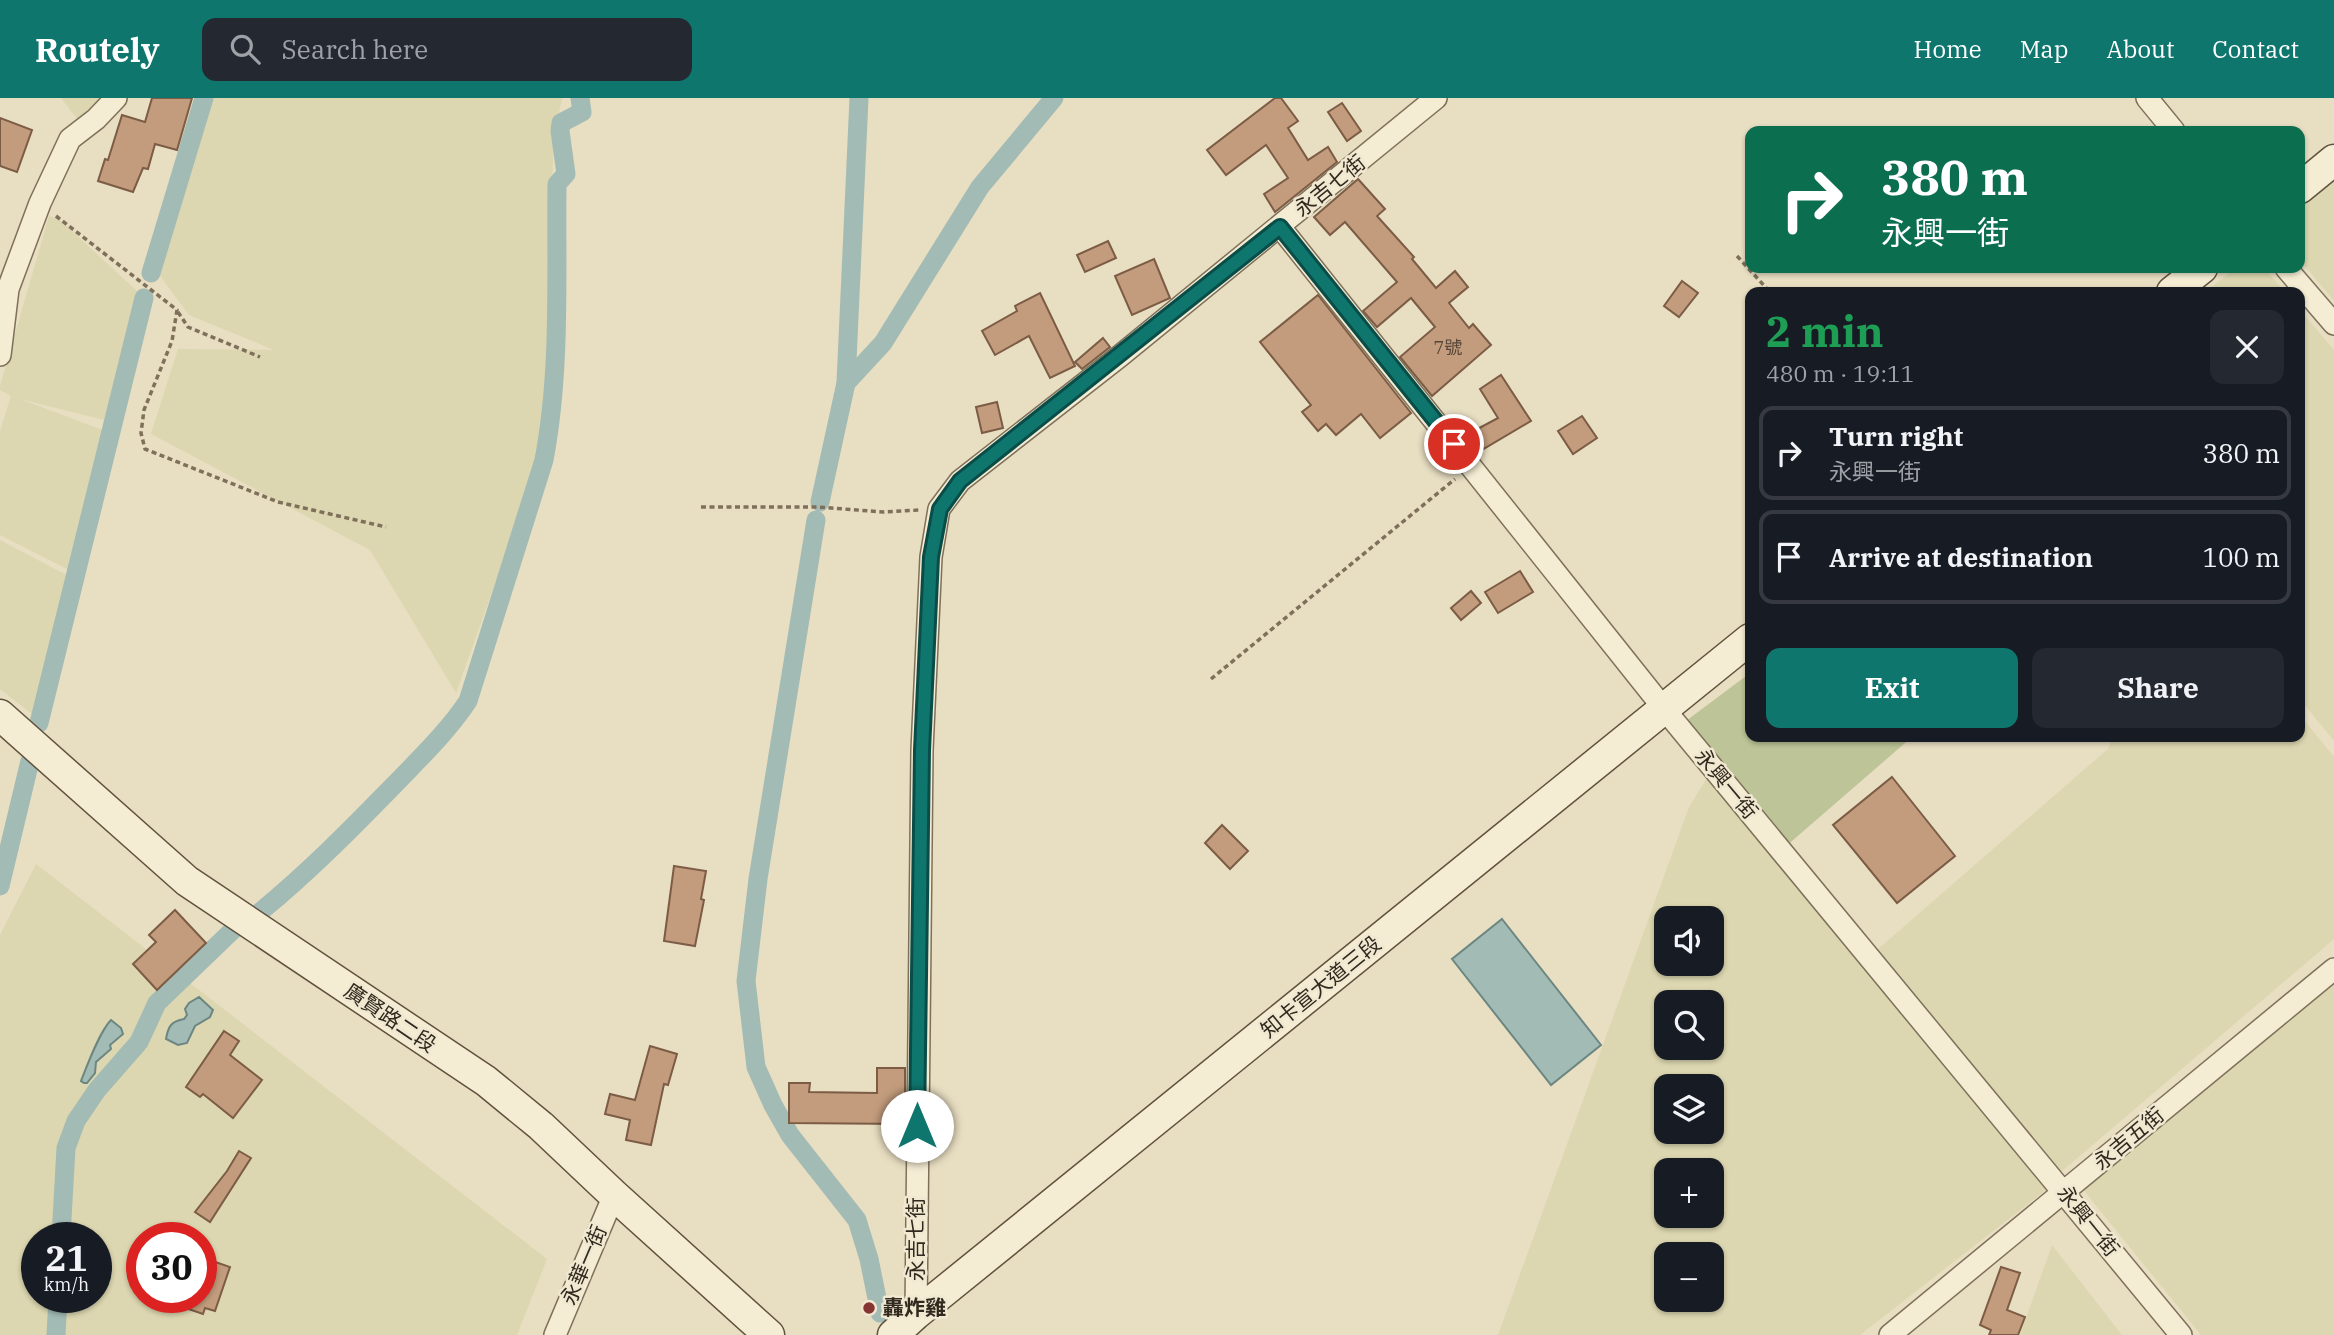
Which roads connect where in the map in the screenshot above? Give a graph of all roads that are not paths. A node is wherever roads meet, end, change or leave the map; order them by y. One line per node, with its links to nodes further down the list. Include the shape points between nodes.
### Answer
1 (116, 98): 14 (street, via 70,139 40,203 8,289)
2 (1436, 98): 7 (street, 永吉七街)
3 (2147, 98): 4 (street)
4 (2170, 126)
5 (2334, 160): 6 (street)
6 (2305, 184)
7 (1280, 227): 16 (street, 永興一街); 21 (street, 永吉七街, via 960,481 940,509 931,557 922,750)
8 (2196, 273): 10 (street)
9 (2290, 273): 11 (street)
10 (2178, 287)
11 (2302, 287)
12 (2305, 290): 13 (street)
13 (2334, 324)
14 (0, 355)
15 (1745, 643): 16 (street, 知卡宣大道三段)
16 (1665, 709): 19 (street, 永興一街); 21 (street, 知卡宣大道三段)
17 (0, 715): 20 (street, 廣賢路二段, via 187,881 486,1081)
18 (2334, 969): 19 (street, 永吉五街)
19 (2064, 1192): 25 (street, 永吉五街); 26 (street, 永興一街)
20 (614, 1195): 22 (street, 永華一街); 23 (street, 廣賢路二段)
21 (916, 1314): 24 (street, 知卡宣大道三段)
22 (555, 1335)
23 (769, 1335)
24 (893, 1335)
25 (1890, 1335)
26 (2181, 1335)

